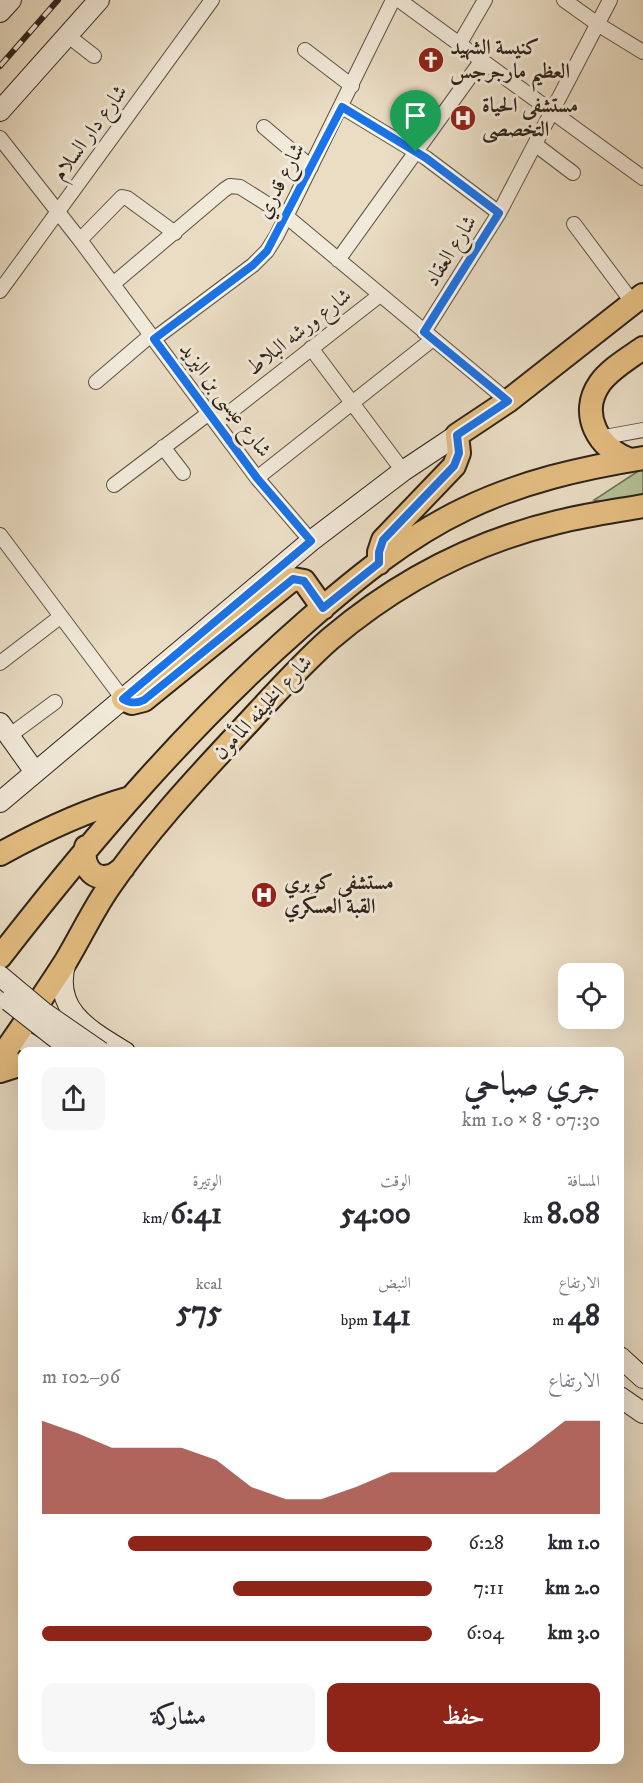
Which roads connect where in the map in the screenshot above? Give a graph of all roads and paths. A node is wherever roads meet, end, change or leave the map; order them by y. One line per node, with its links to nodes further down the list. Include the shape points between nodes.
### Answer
1 (11, 0): 9 (main road)
2 (99, 0): 11 (main road)
3 (212, 0): 28 (street, شارع دار السلام)
4 (393, 0): 17 (street, شارع قدري)
5 (399, 0): 12 (street)
6 (485, 0): 12 (street)
7 (564, 0): 10 (street)
8 (610, 0): 10 (street, شارع العقاد)
9 (0, 12)
10 (599, 25): 14 (street); 20 (street, شارع العقاد)
11 (67, 35): 15 (street); 19 (main road)
12 (460, 43): 16 (street)
13 (305, 50): 17 (street)
14 (643, 52)
15 (94, 57)
16 (482, 60): 20 (street); 24 (street)
17 (352, 86): 18 (street, شارع قدري)
18 (342, 107): 24 (street); 25 (street, شارع قدري)
19 (0, 111)
20 (553, 113): 23 (street, شارع العقاد); 27 (street)
21 (264, 127): 25 (street)
22 (0, 138): 28 (street, شارع عيسى بن اليزيد)
23 (536, 145): 26 (street); 29 (street, شارع العقاد)
24 (416, 152): 29 (street); 34 (street)
25 (311, 167): 30 (street, شارع قدري)
26 (573, 173)
27 (643, 178)
28 (58, 212): 33 (street, شارع عيسى بن اليزيد); 36 (street, شارع دار السلام)
29 (499, 213): 39 (street, شارع العقاد)
30 (286, 216): 32 (street, via 240,187 230,186); 34 (street); 40 (street, شارع قدري, via 267,251 253,265)
31 (574, 224): 38 (street)
32 (175, 232): 33 (street, via 122,197); 35 (street)
33 (80, 240): 35 (street, شارع عيسى بن اليزيد)
34 (339, 260): 37 (street)
35 (113, 284): 40 (street, شارع عيسى بن اليزيد)
36 (0, 291)
37 (380, 296): 39 (street); 41 (street, شارع ورشه البلاط)
38 (638, 299): 44 (main road)
39 (428, 336): 44 (street); 45 (street, شارع العقاد)
40 (152, 337): 43 (street, شارع قدري); 46 (street, شارع عيسى بن اليزيد)
41 (311, 348): 45 (street); 46 (street, شارع ورشه البلاط)
42 (643, 348): 49 (main road, via 607,375 595,391 591,410)
43 (96, 382)
44 (508, 401): 48 (main road)
45 (352, 403): 52 (street); 54 (street, شارع العقاد)
46 (212, 418): 50 (street, شارع ورشه البلاط); 54 (street, شارع عيسى بن اليزيد)
47 (643, 430): 49 (street)
48 (457, 435): 52 (main road); 59 (main road, via 459,453 454,466 383,540)
49 (599, 438): 51 (main road, via 613,452)
50 (163, 447): 53 (street); 55 (street, شارع ورشه البلاط)
51 (637, 459): 59 (main road, شارع الخليفه المأمون, via 541,480 486,500 433,526)
52 (403, 471): 58 (main road)
53 (183, 473)
54 (257, 478): 58 (street, شارع عيسى بن اليزيد)
55 (114, 485)
56 (643, 506): 71 (main road, شارع الخليفه المأمون, via 558,522 508,537 438,566 374,605 291,676)
57 (0, 535): 61 (street)
58 (311, 541): 63 (main road)
59 (379, 563): 60 (main road, شارع الخليفه المأمون)
60 (323, 608): 63 (main road, via 304,581 293,579 144,700 132,703); 67 (main road, شارع الخليفه المأمون, via 234,688)
61 (60, 617): 62 (street); 63 (street)
62 (0, 663)
63 (123, 699): 66 (main road)
64 (54, 702): 65 (street)
65 (4, 729): 66 (main road)
66 (35, 772): 68 (main road)
67 (131, 798): 69 (main road, شارع الخليفه المأمون); 70 (main road, via 65,821)
68 (0, 802)
69 (86, 847): 71 (main road, via 85,862 96,875 108,877); 72 (main road, شارع الخليفه المأمون)
70 (0, 854)
71 (123, 868): 73 (main road, شارع الخليفه المأمون)
72 (0, 957)
73 (66, 960): 76 (main road, شارع الخليفه المأمون); 77 (main road, via 63,984 69,1006)
74 (0, 976): 77 (main road, bridge, via 43,1012)
75 (0, 993): 79 (main road, bridge)
76 (8, 1031): 78 (main road); 80 (main road, شارع الخليفه المأمون)
77 (104, 1046)
78 (35, 1047)
79 (68, 1047)
80 (0, 1059)
81 (18, 1065): 82 (main road)
82 (0, 1071)
83 (624, 1361): 85 (main road)
84 (624, 1369): 85 (main road)
85 (643, 1378)
86 (624, 1400): 87 (main road)
87 (643, 1413)

